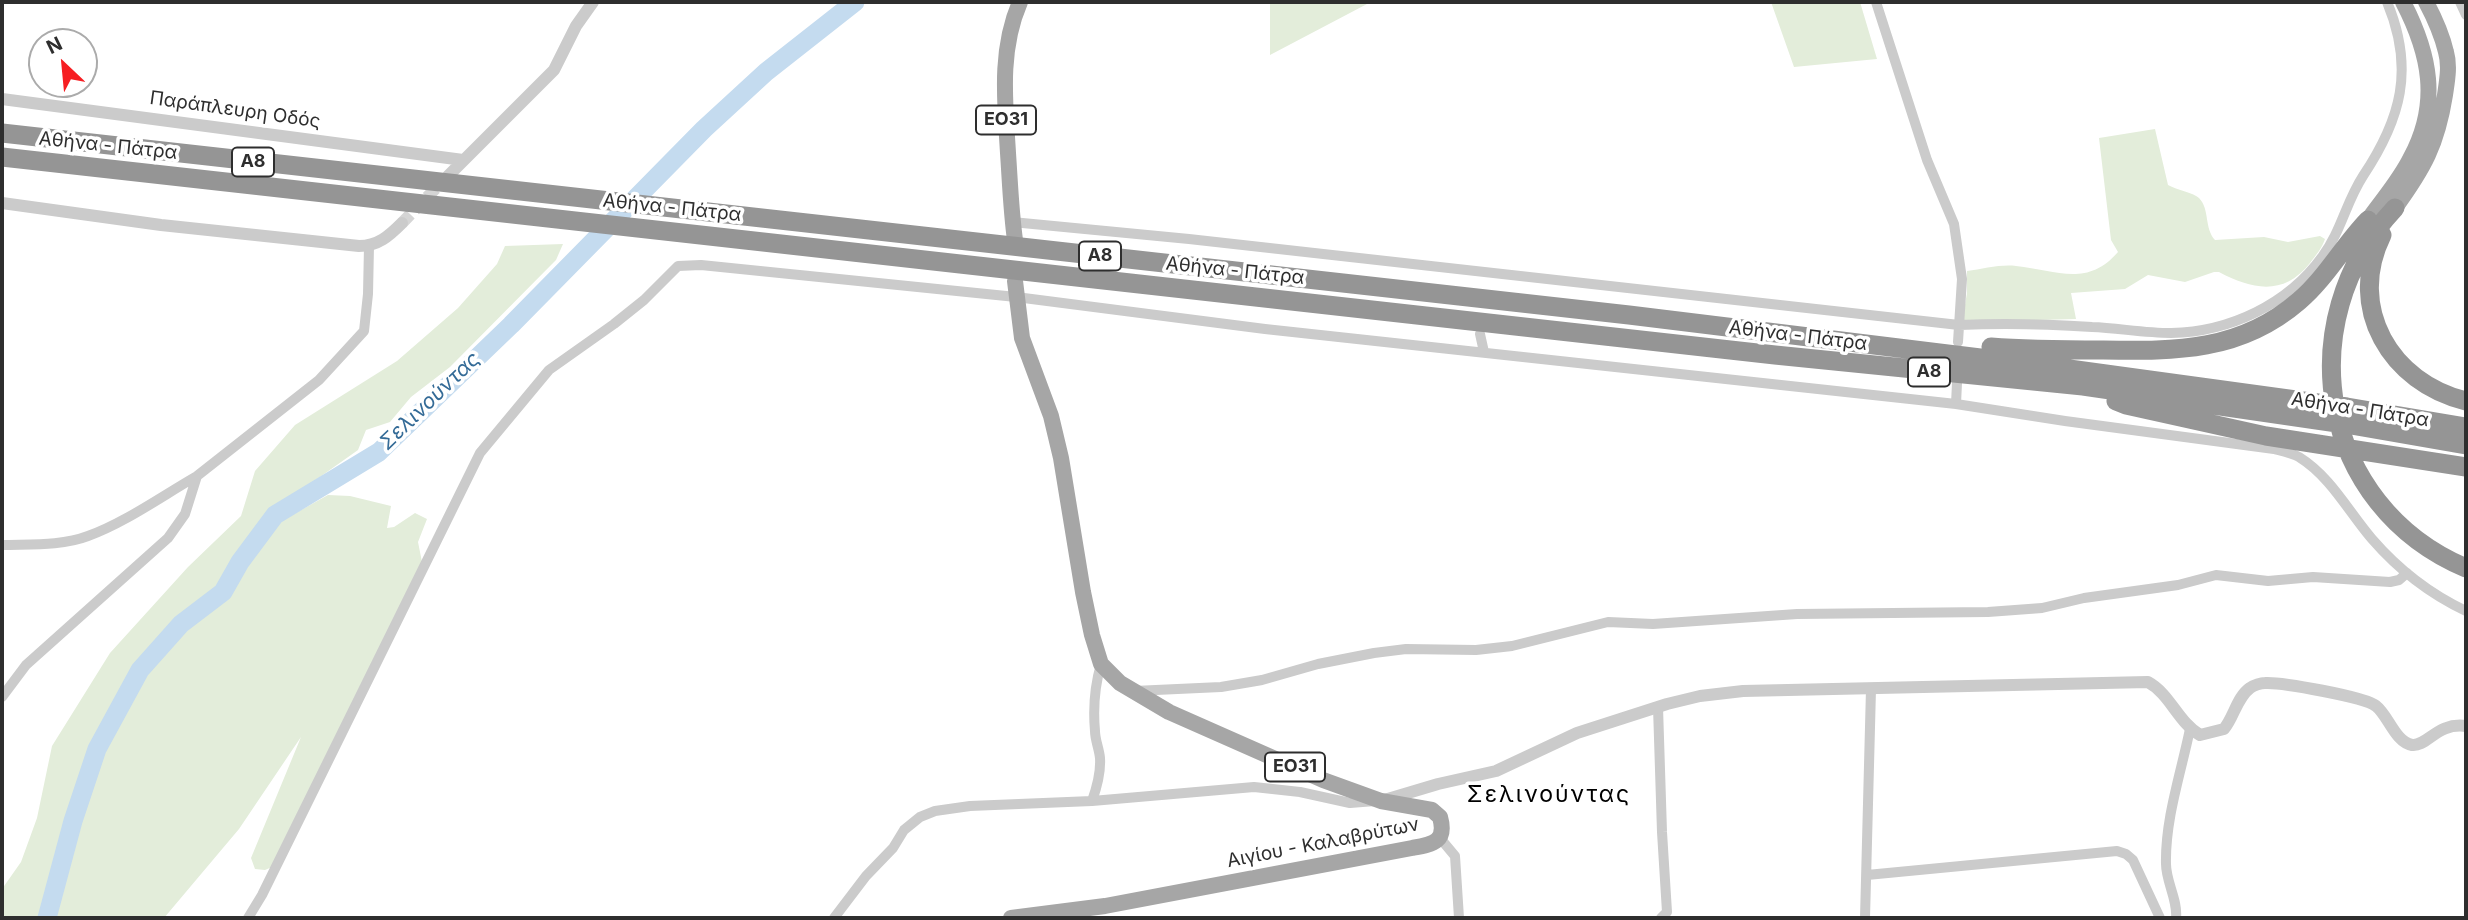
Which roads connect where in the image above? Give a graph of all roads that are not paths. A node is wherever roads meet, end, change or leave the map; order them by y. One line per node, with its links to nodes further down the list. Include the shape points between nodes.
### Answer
1 (593, 2): 12 (street, via 554,70)
2 (1020, 2): 17 (main road, ΕΟ31, via 1004,76)
3 (1876, 2): 24 (street, via 1927,160 1954,224 1962,279)
4 (2388, 2): 24 (street, via 2399,40 2402,83 2391,128 2353,194 2336,236 2291,290 2237,320 2174,333 2068,325)
5 (2403, 2): 16 (main road, via 2426,57 2426,120 2410,159)
6 (2426, 2): 15 (main road, via 2446,52 2448,80 2433,146)
7 (2460, 2): 8 (street)
8 (2466, 15)
9 (2, 99): 12 (street, Παράπλευρη Οδός)
10 (2, 133): 27 (highway, Αθήνα - Πάτρα / Α8)
11 (2, 157): 30 (highway, Αθήνα - Πάτρα / Α8)
12 (463, 160): 13 (street)
13 (448, 176)
14 (2, 203): 20 (street)
15 (2395, 208): 31 (highway, via 2370,272 2379,334 2396,360 2419,381); 40 (highway, via 2367,243 2346,283 2331,349 2333,395 2352,460 2376,499 2418,541)
16 (2368, 220): 27 (highway, via 2299,301 2260,328 2216,345 2169,351 2028,350 1955,344); 42 (highway, via 2340,271 2325,323 2321,376 2330,427 2348,473 2387,526 2426,557)
17 (1012, 222): 19 (main road, ΕΟ31); 21 (street)
18 (402, 223): 20 (street)
19 (1015, 240)
20 (369, 246): 38 (street, via 364,331 319,380)
21 (1465, 272): 23 (street); 24 (street)
22 (1016, 289): 28 (street, via 1265,329); 44 (main road, via 1022,338 1061,458 1083,592); 55 (street, via 678,266 644,300 549,370 481,453)
23 (1469, 292)
24 (1959, 325): 26 (street)
25 (1480, 334): 28 (street)
26 (1958, 342)
27 (1906, 349): 33 (highway, Αθήνα - Πάτρα / Α8)
28 (1484, 352): 32 (street)
29 (1957, 383): 32 (street)
30 (2083, 386): 33 (highway, Αθήνα - Πάτρα / Α8); 37 (highway, via 2126,405 2266,436)
31 (2466, 401)
32 (1956, 404): 41 (street, via 2297,456 2325,479 2372,540)
33 (2318, 412): 34 (highway, Αθήνα - Πάτρα / Α8)
34 (2349, 416): 35 (highway, Αθήνα - Πάτρα / Α8); 36 (highway, Αθήνα - Πάτρα / Α8)
35 (2466, 427)
36 (2466, 445)
37 (2466, 467)
38 (197, 476): 39 (street, via 87,537); 47 (street, via 185,514 168,538 26,665)
39 (2, 545)
40 (2466, 568)
41 (2407, 573): 43 (street); 46 (street, via 2389,582 2313,577 2268,581 2216,575 2042,608 1988,612 1608,622 1513,646 1406,649 1221,687)
42 (2466, 578)
43 (2466, 611)
44 (1101, 664): 46 (main road, Αιγίου - Καλαβρύτων / ΕΟ31); 51 (street, via 1094,717 1100,759)
45 (1871, 689): 48 (street, via 1738,691); 50 (street, via 2148,682 2157,686); 54 (street)
46 (1134, 691): 52 (main road, Αιγίου - Καλαβρύτων / ΕΟ31, via 1169,712)
47 (2, 697)
48 (1658, 707): 52 (street, via 1577,733 1496,771); 59 (street, via 1667,912)
49 (2466, 726): 50 (street, via 2440,729 2413,745 2367,700 2263,683 2243,696 2224,729 2200,735)
50 (2190, 729): 62 (street, via 2166,854)
51 (1092, 801): 52 (street, via 1254,788 1350,803); 56 (street, via 970,807 920,817 904,830)
52 (1381, 801): 53 (main road, Αιγίου - Καλαβρύτων / ΕΟ31, via 1432,810 1440,817)
53 (1440, 838): 57 (main road, Αιγίου - Καλαβρύτων, via 1430,845 1105,906); 58 (street, via 1455,856)
54 (1867, 875): 60 (street); 61 (street, via 2117,851 2133,860)
55 (248, 918)
56 (834, 918)
57 (1011, 918)
58 (1459, 918)
59 (1661, 918)
60 (1865, 918)
61 (2160, 918)
62 (2176, 918)

